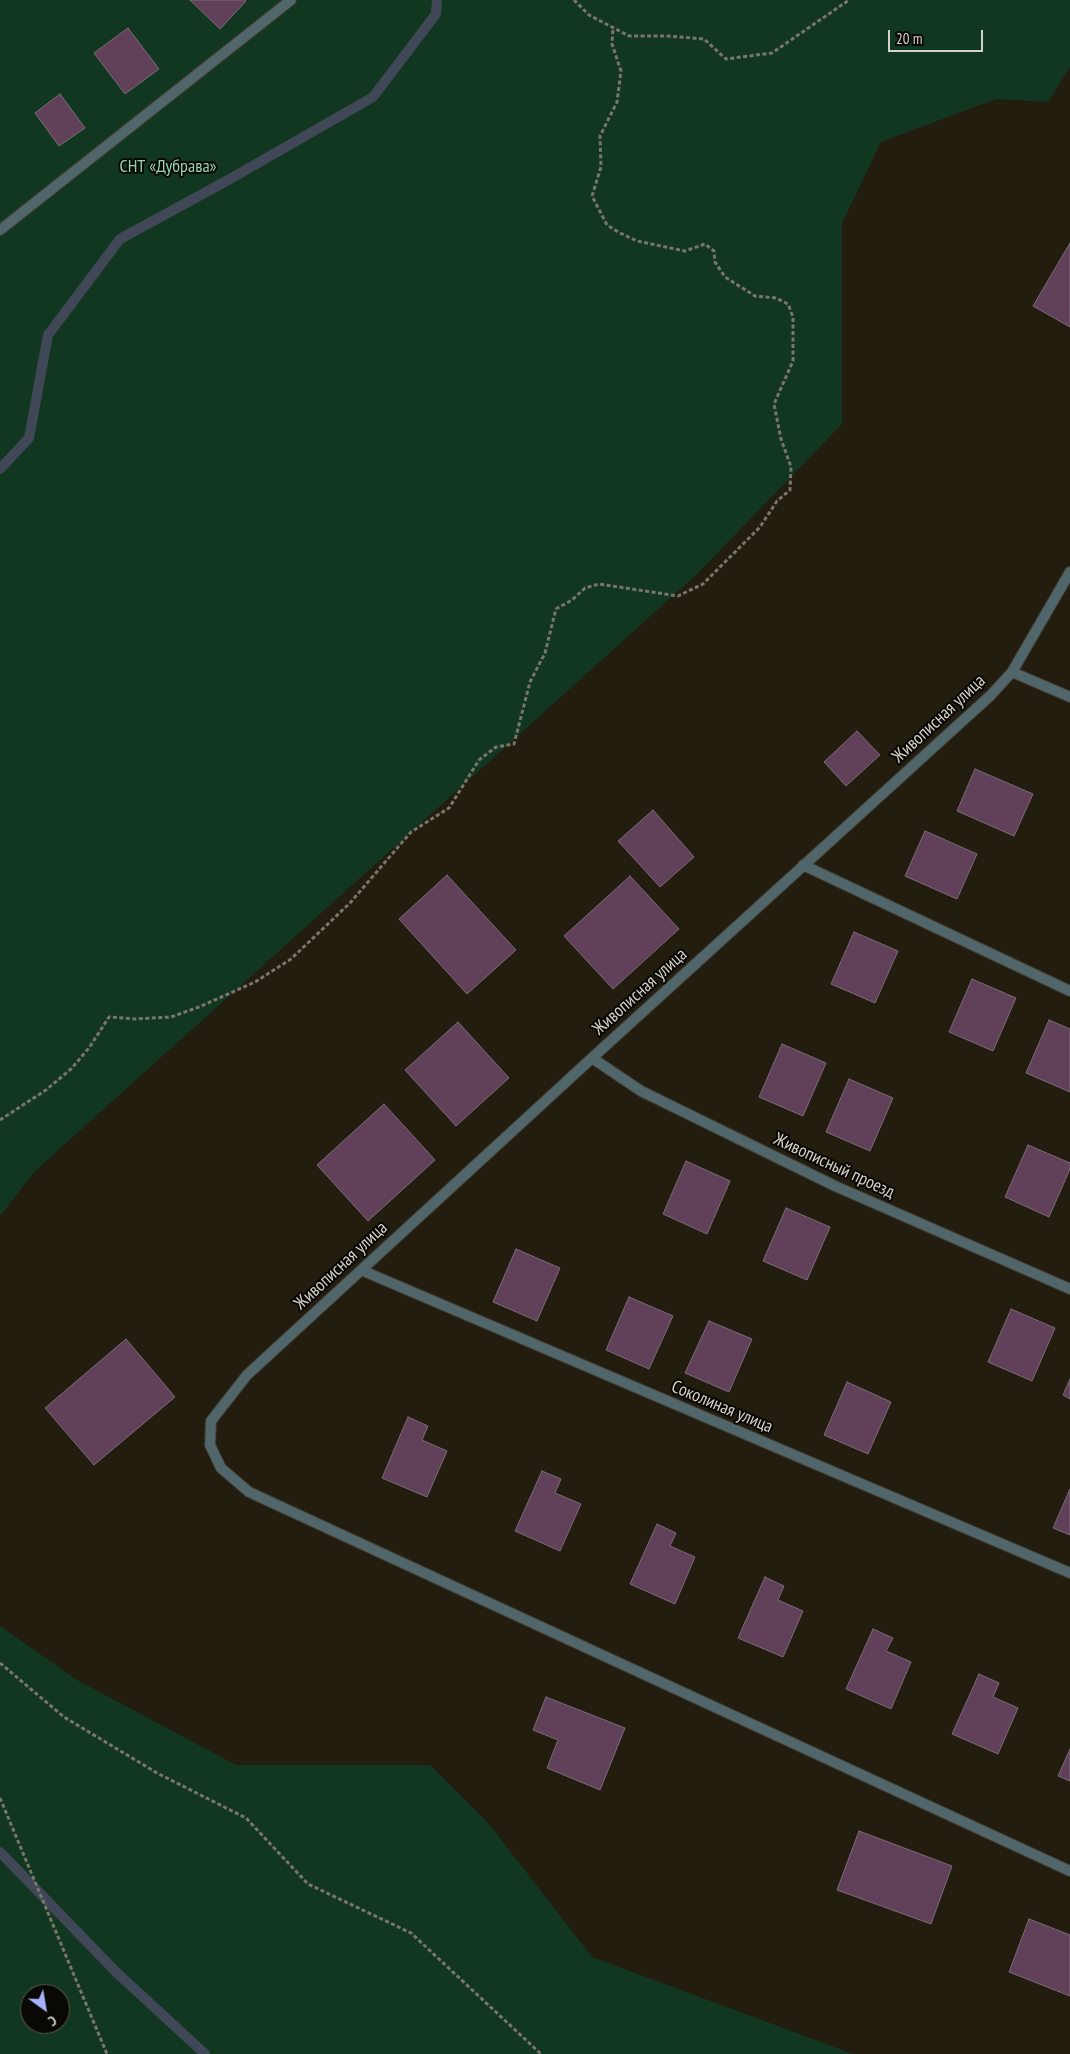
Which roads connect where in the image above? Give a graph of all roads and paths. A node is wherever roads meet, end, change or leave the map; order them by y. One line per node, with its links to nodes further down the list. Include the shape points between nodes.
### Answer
1 (291, 0): 5 (street)
2 (574, 0): 4 (path, via 589,15)
3 (849, 0): 4 (path, via 772,54 726,59 704,39 629,36)
4 (613, 28): 12 (path, via 612,44 621,71 617,102 600,136 601,167 592,196 607,225 620,233 637,241 685,251 705,244 714,251 725,277 755,296 776,298 788,304 793,317 793,361 774,404 790,467 790,490 777,501 760,527 704,584 678,596 599,584 585,588 556,609 545,653 530,682 514,744 496,747 479,760 449,808 411,832 350,903 291,959 255,982 171,1017 109,1017 71,1069)
5 (0, 230)
6 (1070, 572): 7 (street, Живописная улица)
7 (1012, 672): 8 (street); 9 (street, Живописная улица)
8 (1070, 697)
9 (804, 866): 10 (street); 11 (street, Живописная улица)
10 (1070, 990)
11 (592, 1058): 13 (street, Живописная улица); 14 (street, Живописный проезд, via 641,1091 835,1186)
12 (0, 1120)
13 (361, 1270): 15 (street, Соколиная улица); 18 (street, Живописная улица, via 247,1375 211,1421 210,1446 221,1468 249,1492)
14 (1070, 1289)
15 (1070, 1573)
16 (0, 1663): 20 (path, via 64,1717 157,1773 246,1818 308,1884 411,1933)
17 (0, 1798): 19 (path)
18 (1070, 1871)
19 (107, 2054)
20 (541, 2054)

